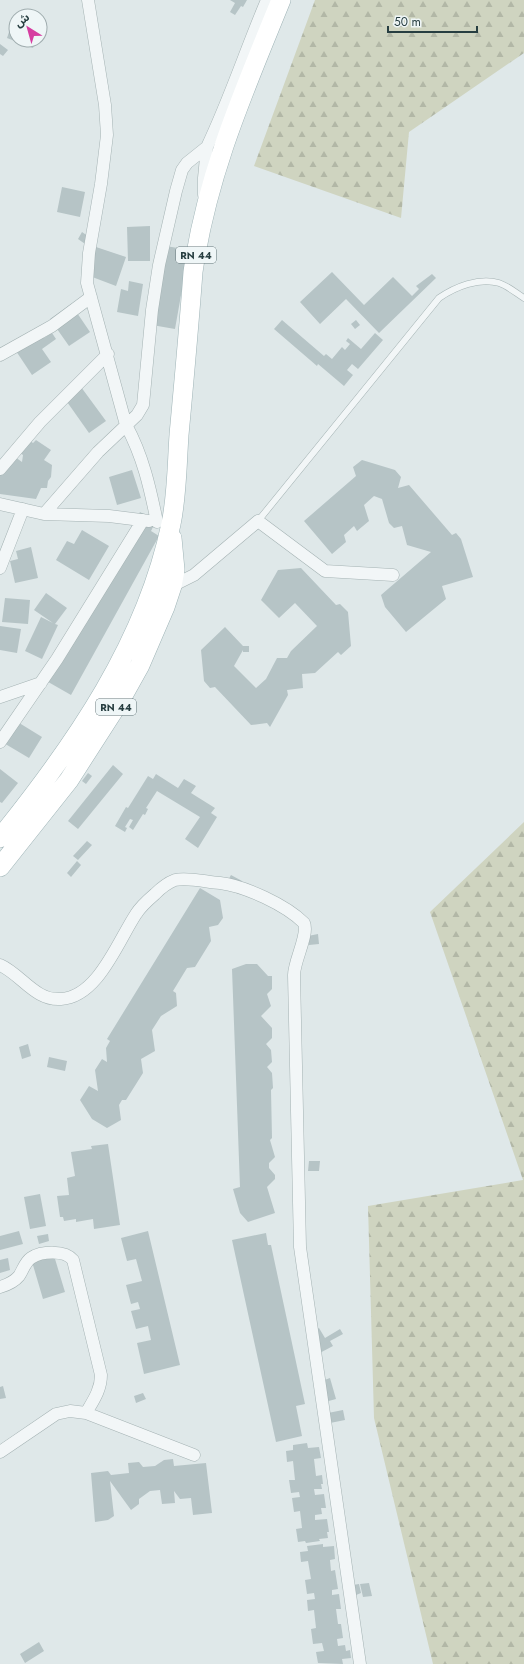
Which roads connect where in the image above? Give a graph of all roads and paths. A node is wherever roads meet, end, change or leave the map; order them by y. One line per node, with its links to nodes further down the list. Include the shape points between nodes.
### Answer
1 (88, 0): 6 (street, via 105,105 107,135 102,184 87,270)
2 (267, 0): 4 (street, via 232,92)
3 (281, 0): 5 (main road, RN 44, via 234,116)
4 (207, 147): 5 (street); 10 (street, via 182,170 159,265 143,405)
5 (202, 219): 17 (main road, RN 44, via 193,272)
6 (91, 297): 8 (street); 9 (street, via 52,326)
7 (524, 298): 16 (lane, via 504,286 485,282 459,287 439,298)
8 (108, 354): 10 (street); 11 (street, via 40,422)
9 (0, 356)
10 (126, 426): 14 (street, via 98,452); 17 (street, via 137,445)
11 (0, 470)
12 (0, 504): 13 (street)
13 (23, 509): 14 (street); 18 (street)
14 (44, 514): 15 (street)
15 (143, 520): 17 (street); 21 (street)
16 (258, 521): 19 (street, via 325,571); 20 (street, via 194,575)
17 (164, 522): 20 (main road, RN 44, via 175,570); 24 (main road, RN 44, via 154,585 124,656 54,770)
18 (0, 568)
19 (393, 575)
20 (172, 586): 25 (main road, RN 44, via 140,665 121,699 69,780)
21 (41, 683): 22 (street); 23 (street)
22 (0, 697)
23 (0, 742)
24 (0, 838)
25 (0, 867)
26 (0, 964): 31 (street, via 45,998 60,1000 74,997 96,980 143,905 166,884 179,880 241,887 304,923 306,932 294,975 300,1247)
27 (0, 1288): 28 (street, via 16,1279 33,1257 60,1253 68,1255 73,1260 101,1375 97,1395)
28 (86, 1413): 29 (street, via 70,1411 56,1414); 30 (street)
29 (0, 1452)
30 (194, 1455)
31 (360, 1664)

